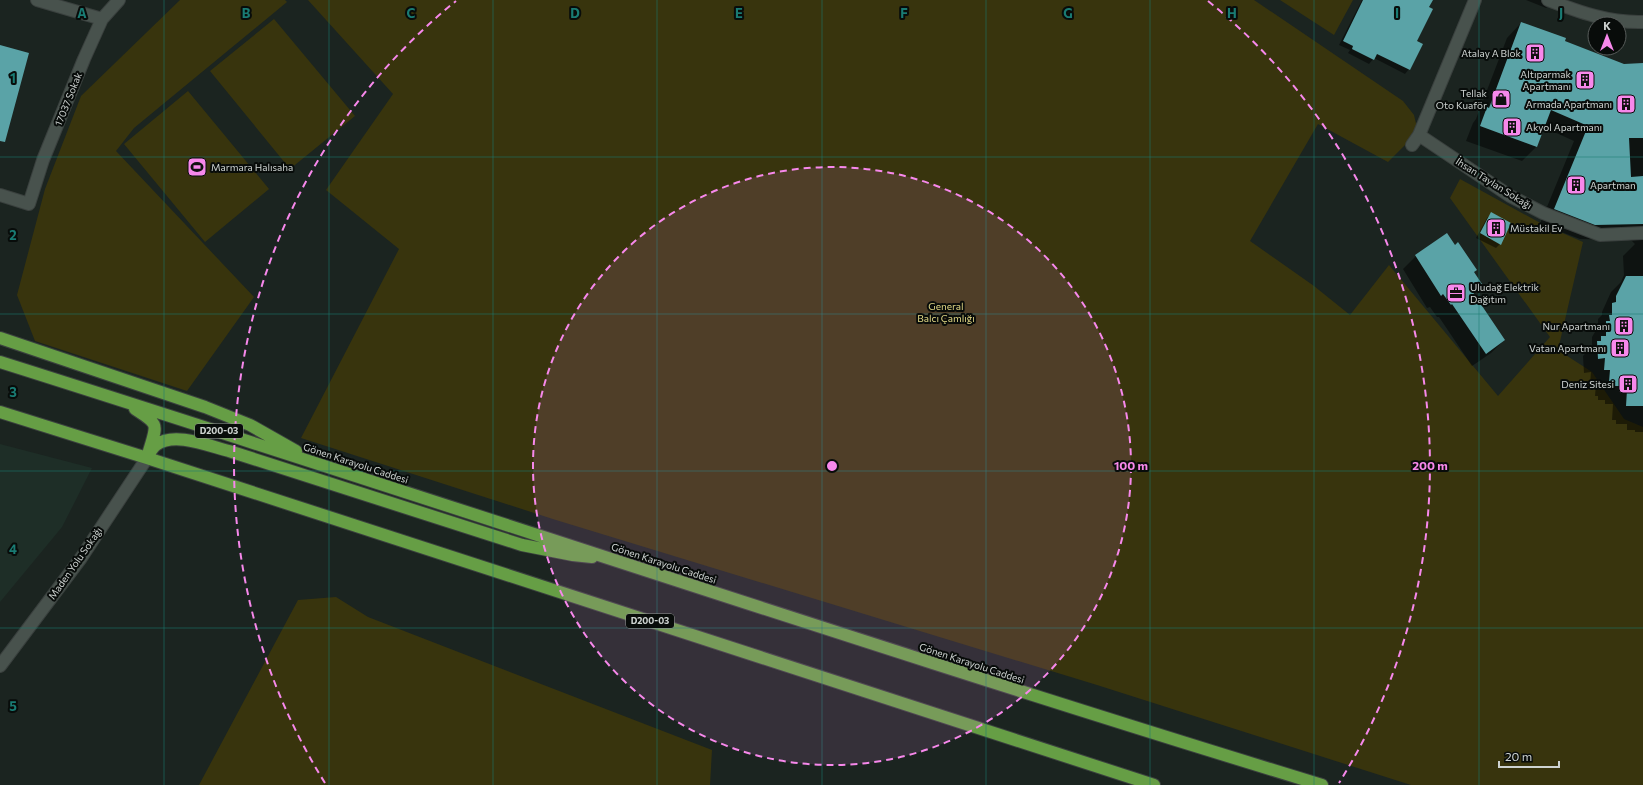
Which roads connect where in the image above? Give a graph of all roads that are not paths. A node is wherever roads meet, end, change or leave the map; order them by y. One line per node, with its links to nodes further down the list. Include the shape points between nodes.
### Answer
1 (37, 0): 5 (street)
2 (119, 0): 5 (street, 17037 Sokak)
3 (1475, 0): 8 (street, İhsan Taylan Sokağı, via 1416,140 1543,213 1600,235)
4 (1548, 0): 6 (street, via 1587,15)
5 (102, 19): 7 (street, 17037 Sokak, via 43,160 29,204)
6 (1643, 22)
7 (0, 195)
8 (1643, 233)
9 (0, 338): 14 (highway, via 205,407 250,425)
10 (0, 362): 11 (highway, Gönen Karayolu Caddesi / D200-03)
11 (122, 400): 13 (highway, via 152,420 155,425 156,429); 14 (highway, Gönen Karayolu Caddesi / D200-03)
12 (0, 412): 13 (highway, D200-03)
13 (146, 458): 15 (highway, via 158,443 179,438 229,451 522,545 573,556); 16 (street, Maden Yolu Sokağı, via 81,558); 17 (highway, D200-03)
14 (316, 462): 15 (highway, Gönen Karayolu Caddesi / D200-03)
15 (612, 558): 18 (highway, Gönen Karayolu Caddesi / D200-03, via 1137,729)
16 (0, 666)
17 (1154, 785)
18 (1322, 785)

